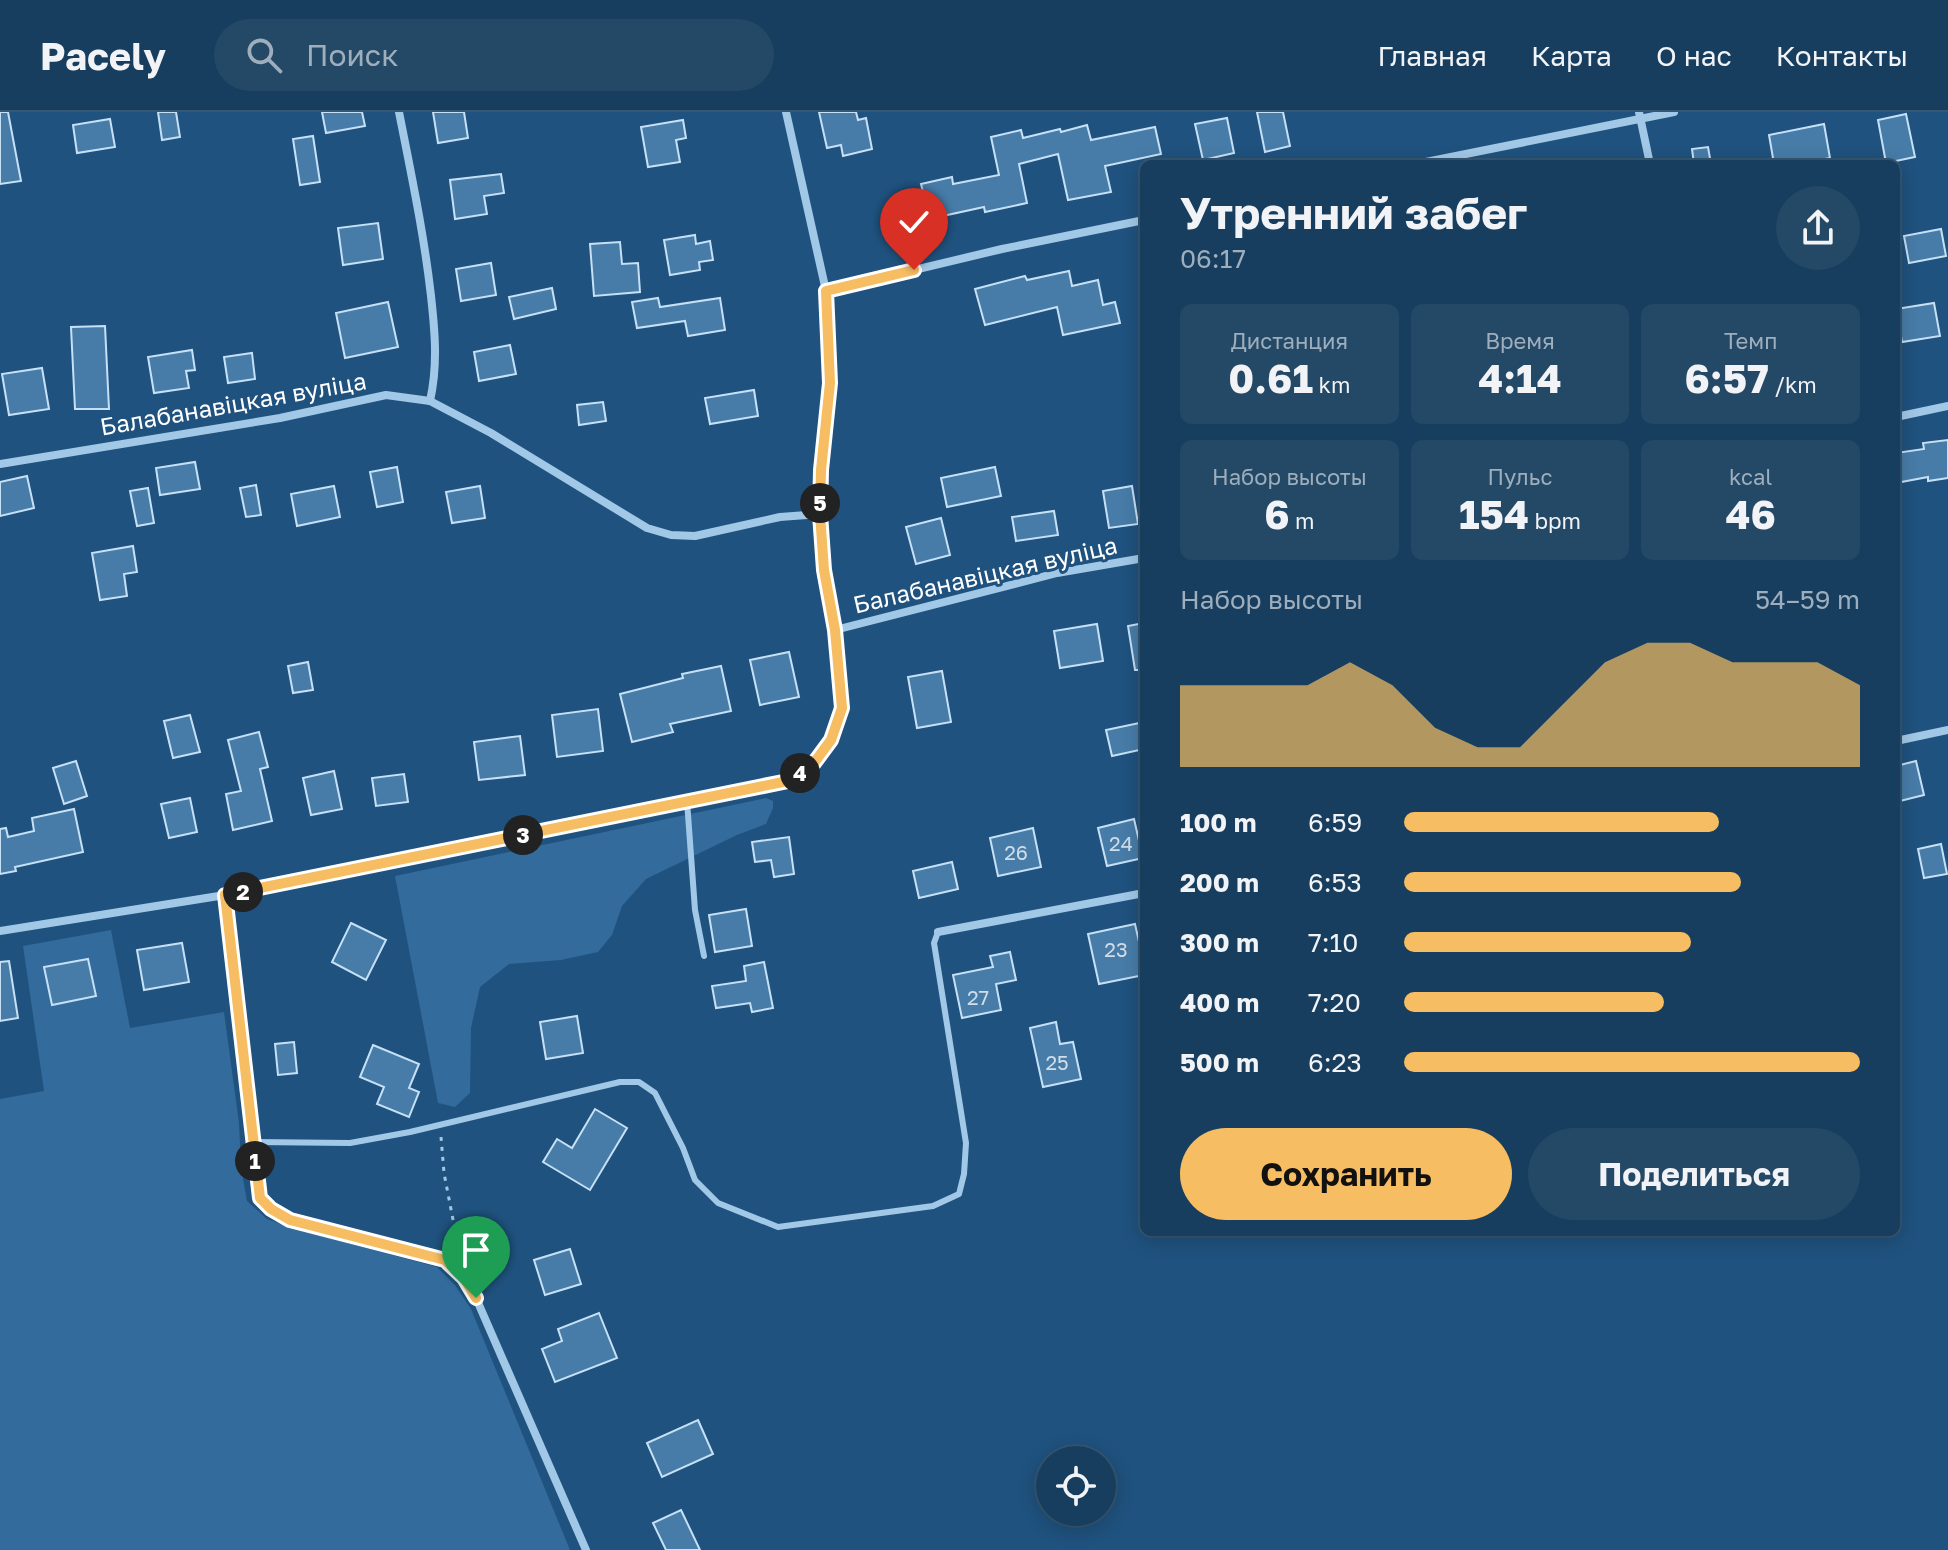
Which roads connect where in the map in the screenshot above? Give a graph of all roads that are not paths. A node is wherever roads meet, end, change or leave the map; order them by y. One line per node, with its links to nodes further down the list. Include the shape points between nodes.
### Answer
1 (399, 112): 9 (street, via 425,245 436,342)
2 (786, 112): 8 (street)
3 (1674, 112): 4 (street)
4 (1639, 115): 5 (street); 6 (street)
5 (1434, 160)
6 (1649, 160)
7 (1140, 221): 8 (street)
8 (826, 291): 13 (street, via 830,383)
9 (430, 401): 12 (street, Балабанавіцкая вуліца, via 386,395); 13 (street, Балабанавіцкая вуліца, via 647,528 671,535 695,536)
10 (1948, 406): 11 (street)
11 (1900, 416)
12 (0, 464)
13 (820, 514): 15 (street)
14 (1140, 559): 15 (street, Балабанавіцкая вуліца, via 1057,573)
15 (835, 630): 18 (street, via 842,708 831,740 814,763 788,781)
16 (1948, 730): 17 (street)
17 (1900, 740)
18 (687, 801): 20 (street); 23 (lane)
19 (1140, 894): 22 (street)
20 (225, 895): 21 (street); 24 (street)
21 (0, 931)
22 (938, 932): 24 (lane, via 934,943 966,1143 959,1194 933,1206 778,1227 718,1203 695,1180 655,1093 639,1082 350,1143)
23 (704, 956)
24 (253, 1142): 25 (street, via 260,1198 271,1209 290,1220 445,1260 464,1278)
25 (586, 1550)

